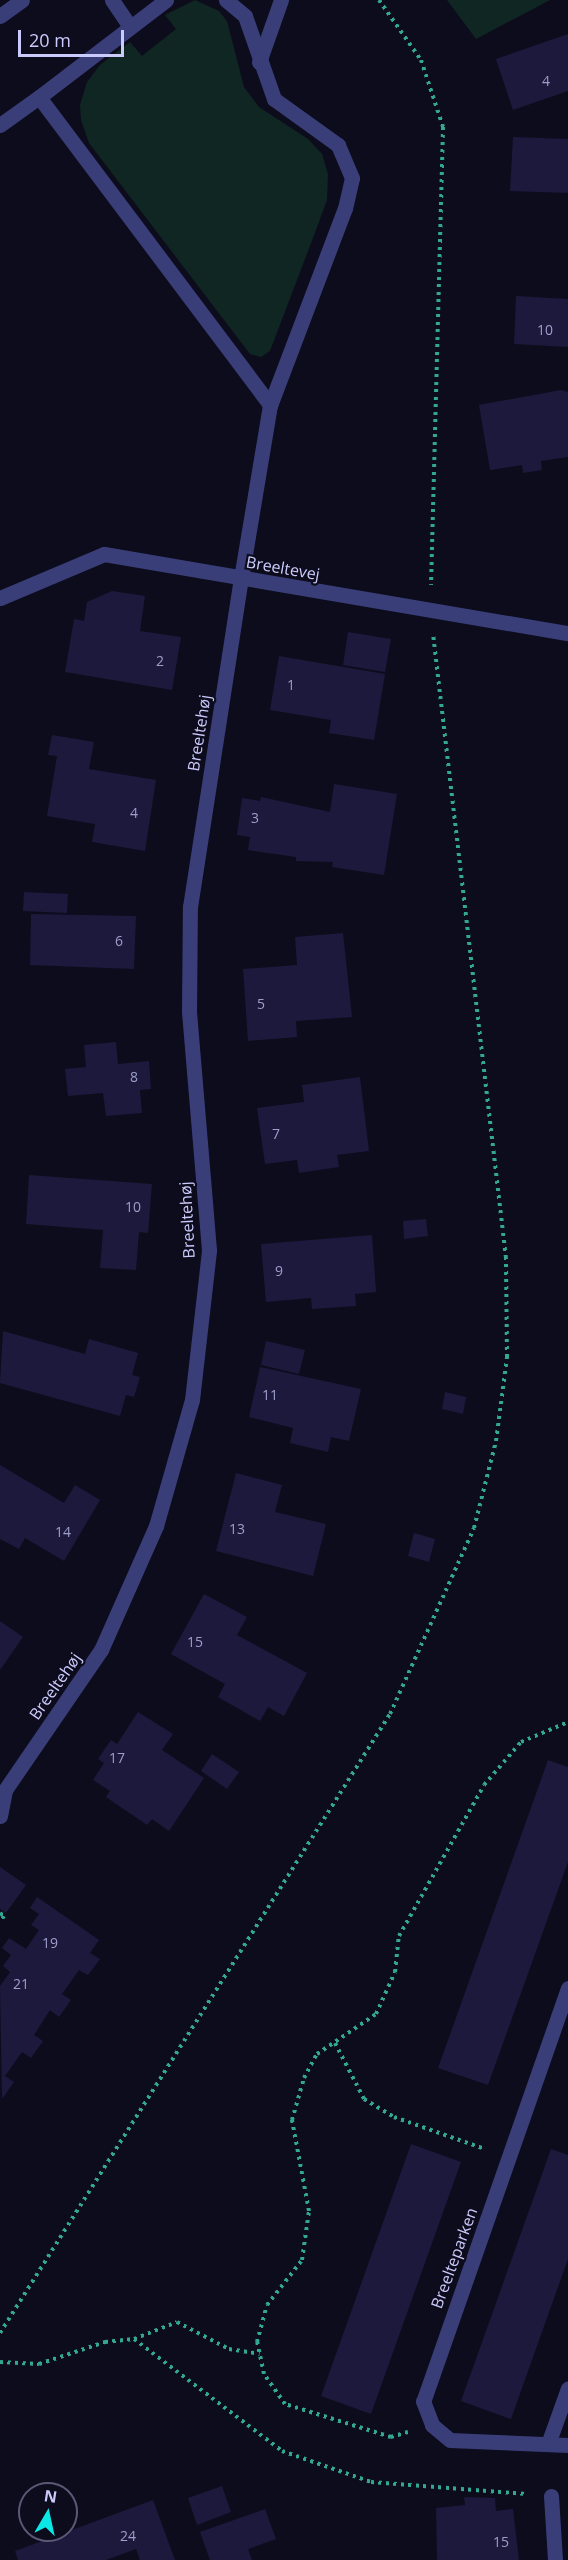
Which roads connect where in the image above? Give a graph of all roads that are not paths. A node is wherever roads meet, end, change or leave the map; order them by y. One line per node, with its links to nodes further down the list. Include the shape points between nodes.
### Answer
1 (22, 0): 6 (street)
2 (112, 0): 7 (street)
3 (166, 0): 7 (street)
4 (226, 0): 8 (street, Breeltehøj, via 245,15)
5 (281, 0): 8 (street)
6 (0, 16)
7 (130, 27): 9 (street)
8 (259, 62): 11 (street, Breeltehøj, via 274,99 338,145 352,178 345,208)
9 (39, 97): 10 (street); 11 (street)
10 (0, 125)
11 (270, 405): 12 (street, Breeltehøj)
12 (241, 579): 13 (street, Breeltevej, via 104,554); 14 (street, Breeltevej); 15 (street, Breeltehøj, via 190,907 189,1012 209,1250 192,1400 156,1526 101,1650 5,1790)
13 (0, 598)
14 (568, 633)
15 (0, 1816)
16 (568, 1988): 18 (street, Breelteparken, via 423,2401 432,2425 450,2440)
17 (568, 2388): 18 (street)
18 (548, 2444): 19 (street)
19 (568, 2445)
20 (552, 2496): 21 (street)
21 (555, 2560)

